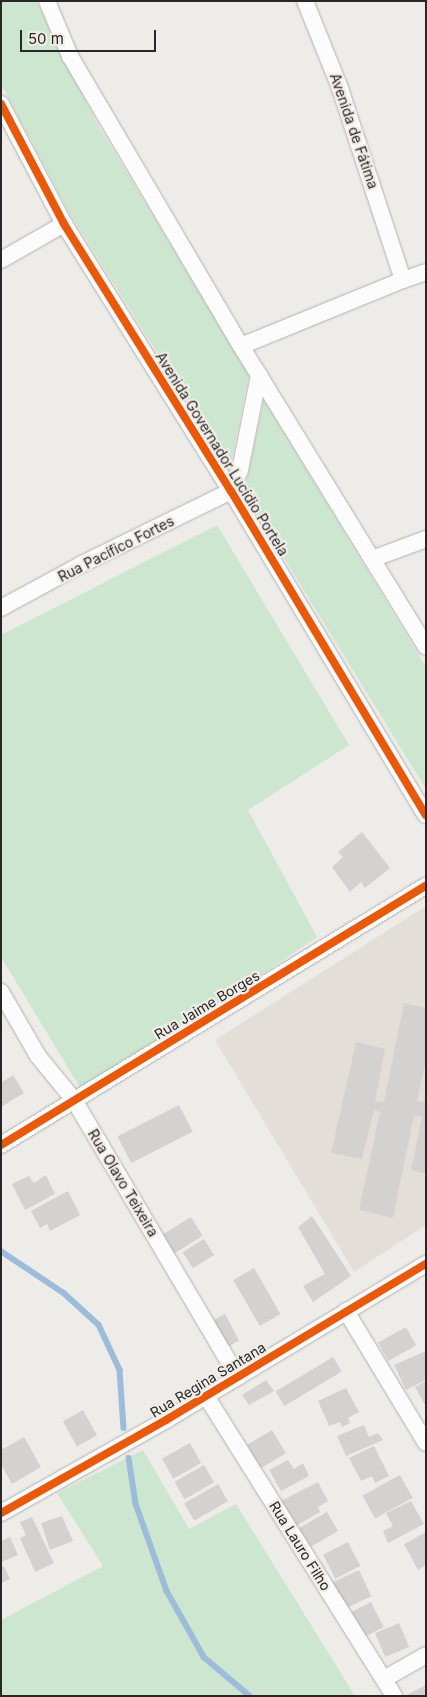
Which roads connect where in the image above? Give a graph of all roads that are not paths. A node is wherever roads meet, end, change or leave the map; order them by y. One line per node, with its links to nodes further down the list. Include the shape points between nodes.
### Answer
1 (47, 1): 8 (street, via 70,56)
2 (305, 1): 7 (street, Avenida de Fátima, via 340,88)
3 (1, 104): 4 (street, Avenida Governador Lucídio Portela)
4 (64, 224): 5 (street); 10 (street, Avenida Governador Lucídio Portela)
5 (1, 260)
6 (426, 272): 7 (street)
7 (404, 280): 8 (street)
8 (241, 346): 9 (street)
9 (259, 375): 10 (street, via 240,470); 12 (street)
10 (231, 492): 13 (street, Rua Pacífico Fortes, via 82,564); 15 (street, Avenida Governador Lucídio Portela)
11 (426, 539): 12 (street)
12 (372, 559): 14 (street)
13 (1, 608)
14 (426, 647)
15 (426, 815)
16 (426, 886): 18 (street, Rua Jaime Borges)
17 (1, 992): 18 (street, Rua Olavo Teixeira, via 38,1056)
18 (74, 1100): 19 (street, Rua Jaime Borges); 22 (street, Rua Olavo Teixeira)
19 (1, 1146)
20 (426, 1264): 21 (street, Rua Regina Santana)
21 (346, 1311): 22 (street, Rua Regina Santana); 24 (street)
22 (238, 1377): 23 (street, Rua Regina Santana)
23 (206, 1396): 25 (street, Rua Regina Santana); 27 (street, Rua Lauro Filho)
24 (426, 1443)
25 (1, 1514)
26 (426, 1655): 27 (street)
27 (384, 1679): 28 (street, Rua Lauro Filho)
28 (394, 1696)

